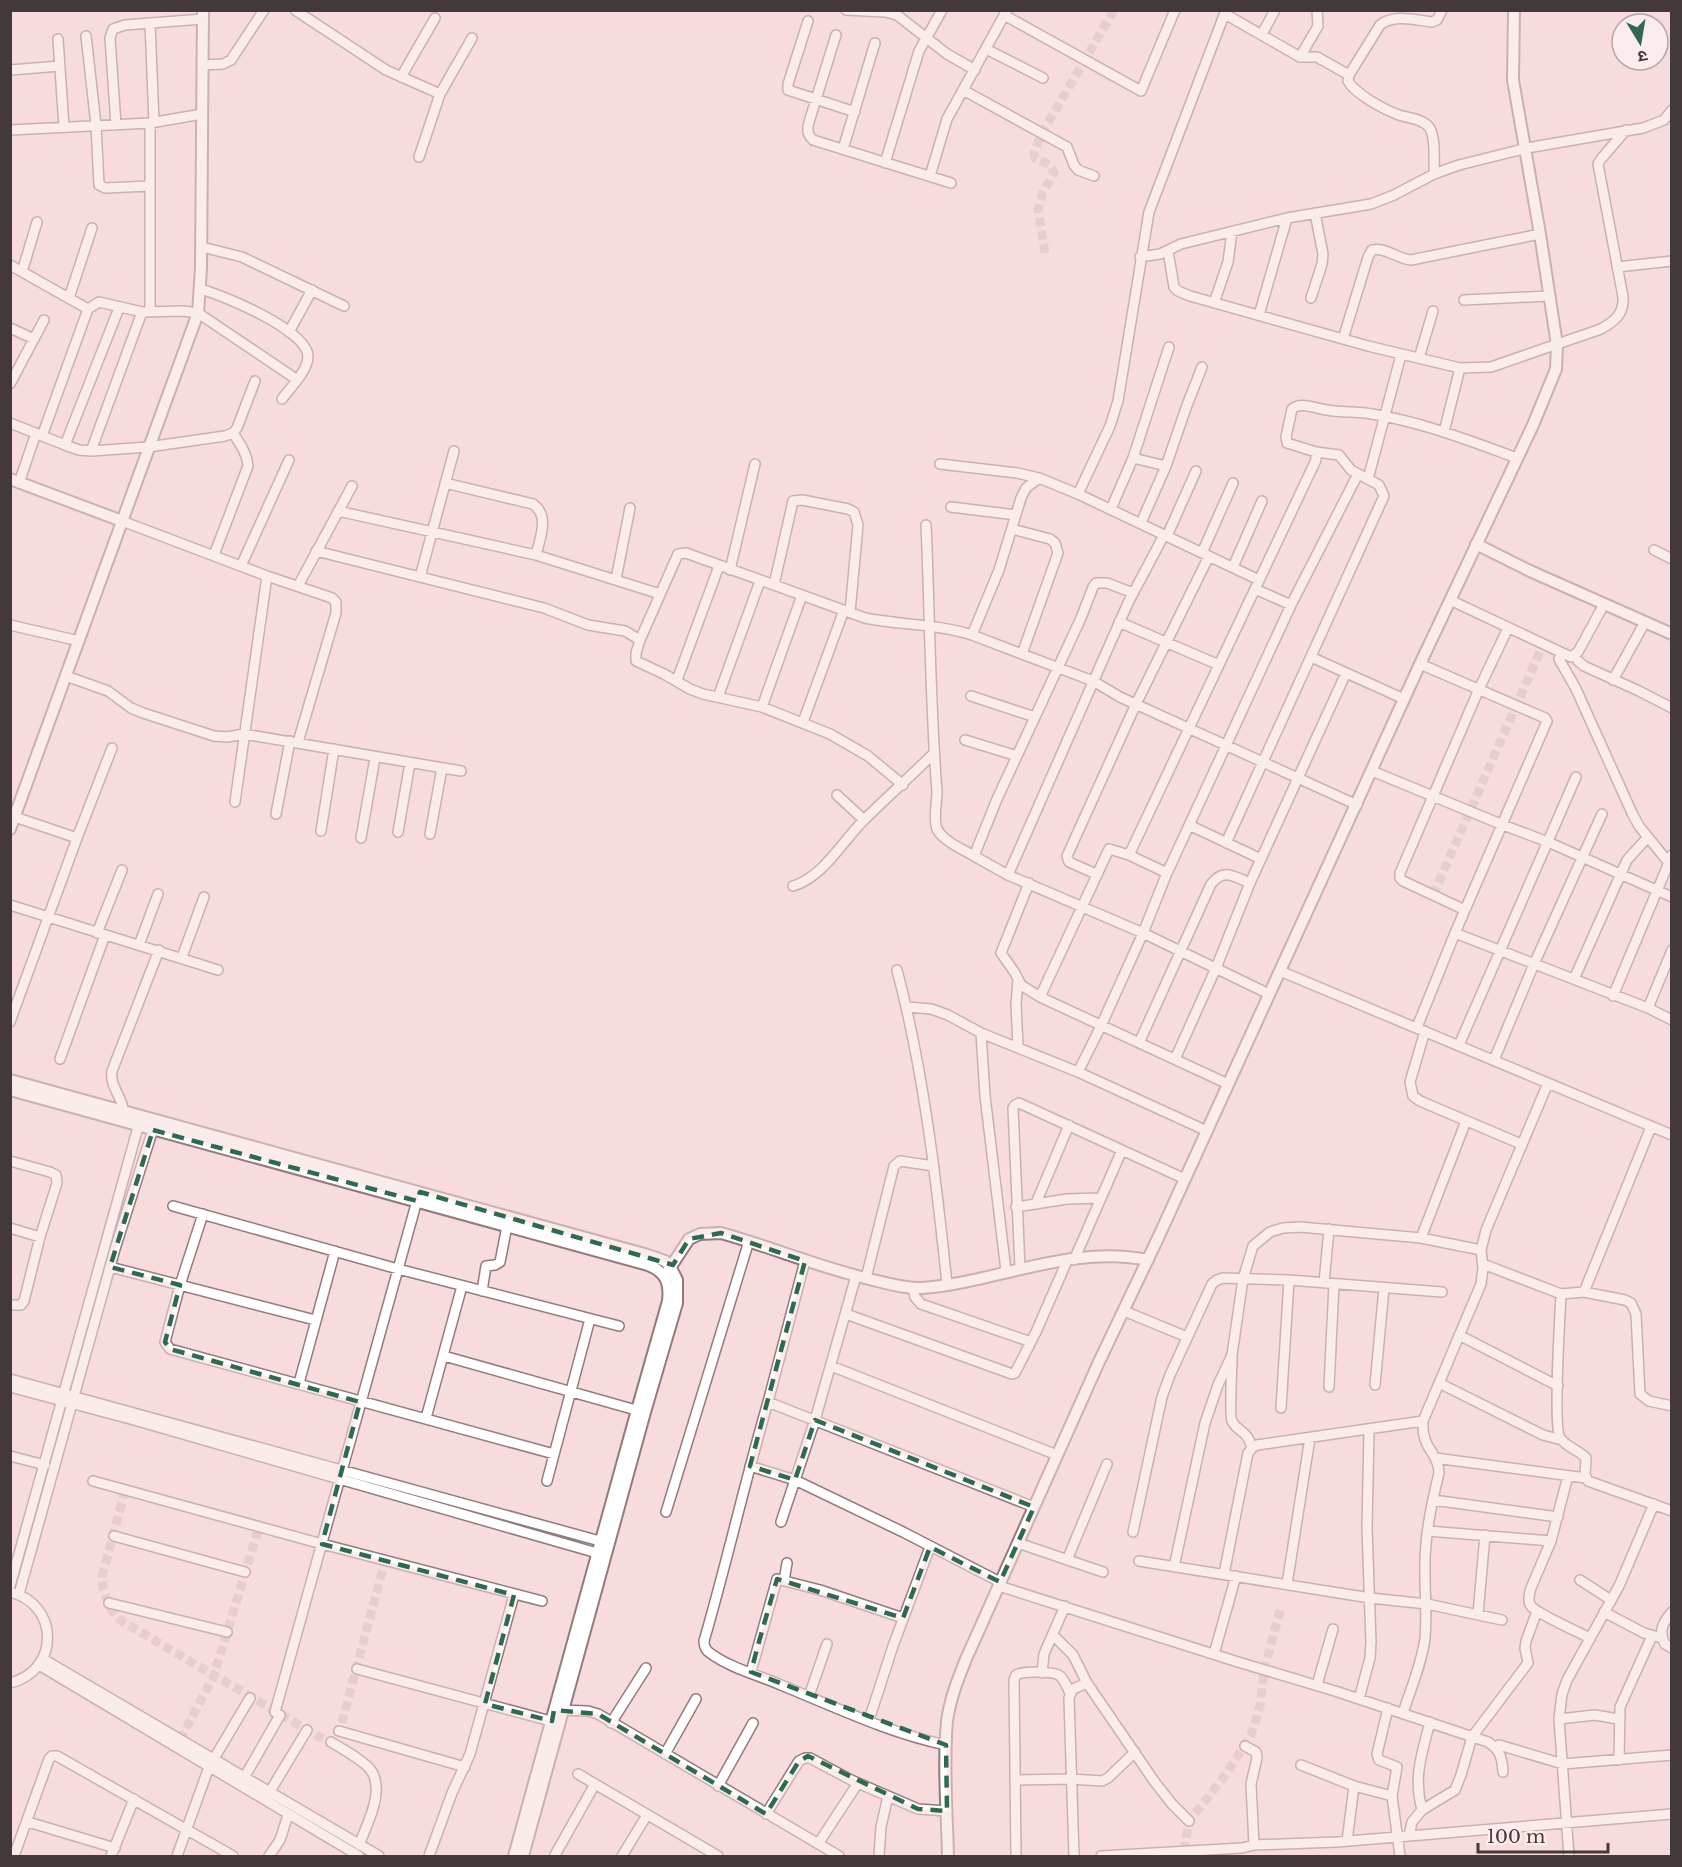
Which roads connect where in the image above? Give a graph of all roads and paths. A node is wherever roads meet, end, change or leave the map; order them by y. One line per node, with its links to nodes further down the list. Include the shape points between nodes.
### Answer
1 (264, 10): 26 (street, via 231,60)
2 (295, 10): 31 (street)
3 (846, 10): 22 (street, via 893,13)
4 (942, 10): 22 (street)
5 (1175, 10): 11 (street, via 1142,91)
6 (1275, 10): 17 (street)
7 (1317, 10): 25 (street, via 1318,26)
8 (1442, 10): 12 (street, via 1432,22)
9 (1514, 10): 46 (street, via 1513,80)
10 (1226, 12): 17 (street); 63 (street, via 1152,204)
11 (1006, 13): 24 (street)
12 (1405, 15): 30 (street, via 1380,25)
13 (199, 17): 16 (street); 26 (street)
14 (435, 18): 31 (street)
15 (808, 21): 35 (street, via 787,87)
16 (150, 23): 40 (street); 41 (street, via 119,26 111,33)
17 (1262, 34): 25 (street)
18 (836, 35): 35 (street)
19 (86, 36): 42 (street)
20 (472, 38): 34 (street)
21 (58, 39): 27 (street)
22 (926, 40): 29 (street); 49 (street, via 919,51)
23 (876, 43): 37 (street)
24 (986, 49): 29 (street); 32 (street)
25 (1300, 57): 30 (street, via 1317,57)
26 (202, 65): 38 (street)
27 (60, 66): 28 (street); 43 (street)
28 (10, 70)
29 (975, 70): 33 (street)
30 (1348, 75): 50 (street, via 1357,91 1388,110 1429,127)
31 (400, 77): 34 (street)
32 (1043, 78)
33 (963, 90): 51 (street); 52 (street, via 1067,147 1078,170)
34 (440, 94): 48 (street)
35 (816, 100): 37 (street); 47 (street, via 807,130 809,136)
36 (1671, 110): 39 (street)
37 (855, 112): 47 (street)
38 (202, 114): 40 (street); 61 (street)
39 (1668, 119): 45 (street)
40 (152, 122): 41 (street); 54 (street)
41 (116, 124): 42 (street)
42 (96, 125): 43 (street); 54 (street, via 100,187)
43 (64, 127): 44 (street)
44 (10, 130)
45 (1626, 130): 46 (street); 66 (street, via 1598,164)
46 (1527, 148): 50 (street); 60 (street)
47 (843, 150): 49 (street)
48 (418, 157)
49 (885, 163): 51 (street)
50 (1434, 174): 55 (street, via 1371,204)
51 (930, 176): 53 (street)
52 (1094, 176)
53 (951, 183)
54 (150, 186): 79 (street)
55 (1315, 213): 56 (street); 72 (street, via 1323,254)
56 (1287, 218): 59 (street); 81 (street)
57 (37, 222): 67 (street)
58 (92, 228): 71 (street)
59 (1232, 232): 62 (street); 74 (street, via 1228,262)
60 (1540, 234): 70 (street); 86 (street, via 1411,260 1382,249 1372,250)
61 (202, 247): 68 (street); 69 (street, via 242,257)
62 (1168, 250): 63 (street); 74 (street, via 1174,286)
63 (1140, 257): 121 (street, via 1118,401)
64 (1671, 261): 66 (street)
65 (10, 265): 67 (street)
66 (1617, 267): 87 (street, via 1623,297 1621,314 1601,329)
67 (22, 272): 71 (street)
68 (200, 289): 80 (street); 84 (street, via 242,304)
69 (312, 290): 75 (street); 84 (street)
70 (1549, 296): 73 (street); 87 (street)
71 (69, 298): 77 (street)
72 (1311, 298)
73 (1464, 300)
74 (1214, 303): 81 (street)
75 (344, 306)
76 (119, 308): 77 (street, via 99,303); 79 (street); 102 (street)
77 (88, 309): 101 (street)
78 (1433, 311): 90 (street)
79 (146, 312): 80 (street); 104 (street)
80 (198, 313): 93 (street); 103 (street)
81 (1259, 315): 86 (street)
82 (44, 320): 85 (street)
83 (10, 328): 85 (street)
84 (290, 332): 93 (street, via 307,351 306,366)
85 (34, 339): 95 (street)
86 (1343, 339): 89 (street)
87 (1557, 345): 92 (street, via 1491,368); 108 (street, via 1556,369)
88 (1169, 347): 107 (street)
89 (1401, 355): 90 (street); 97 (street)
90 (1419, 358): 92 (street)
91 (1202, 367): 112 (street)
92 (1460, 368): 99 (street)
93 (296, 379): 96 (street)
94 (255, 381): 100 (street)
95 (10, 384)
96 (282, 399)
97 (1385, 416): 99 (street); 106 (street, via 1295,406 1290,414 1287,443); 116 (street)
98 (10, 423): 101 (street)
99 (1444, 432): 108 (street)
100 (233, 433): 103 (street); 138 (street, via 244,449 248,466)
101 (39, 435): 102 (street); 117 (street)
102 (65, 445): 104 (street)
103 (148, 447): 104 (street); 128 (street)
104 (91, 451)
105 (454, 452): 118 (street)
106 (1316, 452): 114 (street, via 1339,455); 148 (street, via 1317,460)
107 (1133, 458): 112 (street); 125 (street)
108 (1517, 458): 134 (street)
109 (288, 460): 141 (street)
110 (755, 464): 144 (street)
111 (940, 464): 115 (street)
112 (1166, 466): 129 (street)
113 (1196, 471): 133 (street)
114 (1358, 474): 116 (street); 158 (street)
115 (1039, 478): 121 (street); 127 (street, via 1026,489)
116 (1368, 479): 172 (street, via 1383,490 1382,501)
117 (15, 481): 128 (street)
118 (445, 483): 132 (street); 139 (street, via 533,504 543,515)
119 (1233, 483): 137 (street)
120 (352, 486): 126 (street)
121 (1078, 494): 125 (street)
122 (1262, 501): 143 (street)
123 (951, 507): 127 (street)
124 (630, 508): 147 (street)
125 (1111, 509): 129 (street)
126 (338, 511): 132 (street); 135 (street)
127 (1016, 514): 131 (street)
128 (122, 521): 138 (street); 167 (street)
129 (1141, 523): 133 (street)
130 (926, 525): 163 (street)
131 (1012, 529): 166 (street); 171 (street, via 1050,539 1058,553)
132 (432, 531): 139 (street); 146 (street)
133 (1165, 535): 137 (street); 153 (street)
134 (1476, 544): 156 (street); 157 (street)
135 (316, 550): 146 (street); 151 (street)
136 (1654, 550): 140 (street)
137 (1206, 554): 143 (street); 169 (street)
138 (214, 555): 141 (street)
139 (536, 555): 147 (street)
140 (1671, 559)
141 (241, 566): 145 (street)
142 (719, 566): 144 (street); 154 (street, via 681,552); 179 (street)
143 (1233, 567): 148 (street)
144 (730, 570): 149 (street)
145 (267, 576): 151 (street); 192 (street)
146 (420, 577): 168 (street, via 544,608 595,627 625,631)
147 (616, 579): 154 (street)
148 (1259, 580): 152 (street)
149 (760, 581): 150 (street); 184 (street)
150 (774, 585): 155 (street); 159 (street, via 793,501 848,509 854,512 858,525)
151 (298, 586): 194 (street, via 332,598 337,607)
152 (1255, 589): 158 (street); 175 (street)
153 (1133, 593): 160 (street); 176 (street, via 1096,583)
154 (660, 594): 168 (street)
155 (801, 595): 159 (street); 187 (street)
156 (1450, 600): 164 (street); 174 (street)
157 (1604, 604): 161 (street); 170 (street, via 1578,652 1571,657)
158 (1291, 605): 195 (street)
159 (847, 611): 163 (street); 190 (street)
160 (1119, 622): 169 (street); 181 (street)
161 (1645, 622): 165 (street); 180 (street)
162 (10, 625): 167 (street)
163 (930, 628): 166 (street); 198 (street)
164 (1508, 628): 170 (street); 182 (street)
165 (1671, 634)
166 (972, 635): 171 (street)
167 (79, 640): 178 (street)
168 (640, 640): 179 (street, via 636,661)
169 (1166, 643): 175 (street); 186 (street)
170 (1562, 653): 224 (street, via 1559,659 1632,813)
171 (1022, 654): 176 (street)
172 (1311, 657): 177 (street); 201 (street)
173 (1578, 661): 180 (street)
174 (1420, 664): 182 (street); 185 (street)
175 (1218, 665): 191 (street)
176 (1059, 668): 181 (street); 189 (street)
177 (1346, 673): 185 (street); 207 (street)
178 (66, 676): 192 (street, via 108,691 131,708 204,733 220,738); 215 (street)
179 (677, 680): 184 (street, via 690,689)
180 (1613, 680): 188 (street)
181 (1093, 681): 186 (street); 235 (street)
182 (1479, 689): 210 (street); 218 (street, via 1547,721)
183 (971, 696): 189 (street)
184 (718, 697): 187 (street)
185 (1404, 699): 205 (street)
186 (1136, 704): 191 (street); 236 (street, via 1067,856 1069,862)
187 (762, 707): 190 (street)
188 (1671, 708)
189 (1035, 717): 199 (street)
190 (803, 722): 208 (street, via 851,745)
191 (1189, 729): 195 (street); 229 (street)
192 (244, 734): 194 (street); 211 (street)
193 (965, 740): 199 (street)
194 (294, 741): 197 (street); 213 (street)
195 (1226, 746): 201 (street); 217 (street)
196 (112, 748): 223 (street)
197 (334, 749): 200 (street); 220 (street)
198 (933, 754): 208 (street); 228 (street, via 938,831)
199 (1017, 756): 228 (street)
200 (375, 758): 202 (street); 225 (street)
201 (1262, 762): 207 (street); 227 (street)
202 (410, 763): 203 (street); 221 (street)
203 (442, 768): 204 (street); 222 (street)
204 (461, 771)
205 (1372, 771): 210 (street); 212 (street)
206 (1576, 777): 226 (street)
207 (1298, 779): 212 (street); 231 (street)
208 (903, 785): 216 (street)
209 (837, 795): 216 (street)
210 (1433, 796): 218 (street); 247 (street, via 1400,878)
211 (235, 802)
212 (1357, 805): 262 (street)
213 (276, 814)
214 (1602, 814): 230 (street)
215 (15, 817): 219 (street); 223 (street)
216 (864, 820): 240 (street, via 811,878)
217 (1189, 825): 227 (street); 234 (street)
218 (1503, 825): 226 (street); 247 (street)
219 (10, 829)
220 (321, 831)
221 (398, 832)
222 (430, 834)
223 (77, 837): 248 (street)
224 (1648, 837): 232 (street); 237 (street, via 1630,854)
225 (361, 838)
226 (1548, 842): 230 (street); 256 (street)
227 (1226, 843): 231 (street)
228 (970, 853): 235 (street)
229 (1129, 855): 234 (street); 236 (street, via 1108,849)
230 (1584, 857): 237 (street); 258 (street)
231 (1261, 859): 239 (street)
232 (1670, 859): 241 (street)
233 (122, 870): 251 (street)
234 (1167, 873): 249 (street)
235 (1008, 874): 238 (street)
236 (1096, 874): 246 (street)
237 (1621, 875): 241 (street); 263 (street)
238 (1029, 883): 246 (street); 264 (street, via 1001,949)
239 (1250, 883): 255 (street, via 1226,874 1218,876); 259 (street)
240 (793, 886)
241 (1657, 890): 244 (street); 266 (street)
242 (158, 894): 252 (street)
243 (204, 897): 257 (street)
244 (1671, 897)
245 (10, 905): 248 (street)
246 (1081, 906): 249 (street); 267 (street)
247 (1465, 910): 250 (street)
248 (48, 918): 251 (street); 271 (street)
249 (1143, 933): 255 (street); 272 (street)
250 (1455, 933): 256 (street); 273 (street)
251 (101, 934): 252 (street); 278 (street)
252 (139, 945): 253 (street)
253 (159, 950): 257 (street); 286 (street, via 112,1071 112,1084)
254 (1671, 950): 269 (street)
255 (1180, 951): 259 (street); 275 (street)
256 (1500, 951): 258 (street); 277 (street)
257 (182, 957): 260 (street)
258 (1534, 964): 263 (street); 280 (street)
259 (1216, 968): 265 (street); 279 (street)
260 (218, 970)
261 (897, 970): 268 (street)
262 (1280, 970): 265 (street); 273 (street)
263 (1574, 979): 266 (street)
264 (1018, 980): 267 (street, via 1026,990); 276 (street)
265 (1269, 993): 284 (street)
266 (1613, 996): 269 (street)
267 (1040, 997): 272 (street)
268 (907, 1007): 274 (street, via 931,1009); 297 (street)
269 (1648, 1008): 270 (street)
270 (1671, 1020)
271 (10, 1022)
272 (1101, 1026): 275 (street); 281 (street)
273 (1421, 1029): 277 (street); 288 (street, via 1410,1082 1413,1096)
274 (981, 1033): 276 (street); 321 (street)
275 (1139, 1043): 279 (street)
276 (1012, 1044): 281 (street)
277 (1459, 1045): 280 (street)
278 (60, 1059)
279 (1175, 1059): 284 (street)
280 (1494, 1060): 283 (street)
281 (1077, 1072): 292 (street)
282 (10, 1080): 286 (street)
283 (1548, 1083): 291 (street); 294 (street)
284 (1228, 1084): 292 (street)
285 (10, 1090): 286 (street)
286 (123, 1115): 287 (street)
287 (140, 1121): 289 (street); 355 (street)
288 (1466, 1121): 294 (street); 309 (street)
289 (155, 1125): 299 (street); 317 (street)
290 (1069, 1125): 295 (street); 301 (street); 303 (street, via 1019,1104 1012,1108)
291 (1651, 1127): 293 (street); 333 (street)
292 (1207, 1131): 298 (street)
293 (1670, 1131)
294 (1521, 1144): 311 (street)
295 (1122, 1150): 298 (street); 300 (street)
296 (10, 1161): 308 (street, via 56,1176)
297 (934, 1166): 322 (street, via 900,1161 894,1166); 326 (street)
298 (1185, 1179): 314 (street)
299 (419, 1197): 305 (street); 319 (street); 320 (street, via 657,1257)
300 (1101, 1198): 301 (street); 313 (street)
301 (1036, 1203): 303 (street)
302 (172, 1206): 304 (street)
303 (1016, 1207): 318 (street)
304 (203, 1214): 312 (street); 327 (street)
305 (507, 1226): 320 (street); 331 (street, via 500,1262 486,1266)
306 (10, 1228): 308 (street)
307 (1329, 1229): 309 (street); 323 (street, via 1283,1228 1270,1232 1253,1246); 325 (street)
308 (40, 1237): 335 (street, via 24,1301 21,1305)
309 (1421, 1238): 311 (street)
310 (749, 1241): 315 (street); 320 (street, via 721,1233 700,1234 689,1239); 385 (street)
311 (1481, 1250): 316 (street)
312 (335, 1251): 319 (street); 339 (street)
313 (1070, 1260): 314 (street, via 1129,1256); 318 (street); 343 (street)
314 (1148, 1260): 336 (street)
315 (805, 1261): 322 (street); 357 (street)
316 (1483, 1264): 334 (street); 341 (street, via 1481,1284)
317 (110, 1267): 327 (street); 355 (street)
318 (1020, 1268): 321 (street)
319 (398, 1269): 328 (street); 356 (street)
320 (668, 1271): 360 (street, via 668,1302)
321 (1006, 1271): 326 (street)
322 (861, 1277): 329 (street); 337 (street)
323 (1243, 1279): 324 (street); 342 (street, via 1224,1278 1212,1284); 344 (street)
324 (1289, 1280): 325 (street); 359 (street)
325 (1329, 1283): 330 (street); 353 (street)
326 (947, 1284): 329 (street)
327 (180, 1285): 339 (street); 348 (street, via 165,1342 170,1350)
328 (462, 1286): 331 (street); 345 (street)
329 (913, 1288): 343 (street, via 921,1304)
330 (1384, 1288): 332 (street); 350 (street)
331 (482, 1291): 338 (street)
332 (1442, 1292)
333 (1584, 1292): 334 (street); 358 (street, via 1631,1303 1636,1314 1640,1394 1649,1401)
334 (1561, 1294): 351 (street)
335 (10, 1305)
336 (1124, 1311): 342 (street); 369 (street)
337 (846, 1314): 343 (street, via 1012,1374); 346 (street)
338 (590, 1319): 340 (street); 354 (street)
339 (315, 1320): 348 (street)
340 (619, 1326)
341 (1459, 1335): 349 (street); 351 (street)
342 (1187, 1337): 389 (street, via 1162,1396)
343 (1031, 1342)
344 (1232, 1355): 367 (street, via 1230,1414 1234,1425 1246,1433); 401 (street, via 1205,1423)
345 (444, 1356): 354 (street); 361 (street)
346 (831, 1366): 362 (street); 369 (street)
347 (10, 1379): 355 (street)
348 (299, 1383): 356 (street)
349 (1439, 1383): 363 (street); 366 (street, via 1544,1435)
350 (1375, 1385)
351 (1558, 1386): 366 (street, via 1557,1429)
352 (10, 1387): 355 (street)
353 (1329, 1387)
354 (571, 1392): 360 (street); 368 (street)
355 (68, 1398): 373 (street); 375 (street); 411 (street)
356 (360, 1402): 361 (street); 375 (street)
357 (768, 1402): 362 (street); 374 (street)
358 (1671, 1406)
359 (1281, 1408)
360 (641, 1411): 393 (street)
361 (426, 1418): 368 (street)
362 (815, 1420): 378 (street); 383 (street)
363 (1423, 1421): 364 (street); 371 (street, via 1424,1441)
364 (1369, 1430): 365 (street); 413 (street)
365 (1310, 1438): 367 (street); 409 (street)
366 (1562, 1440): 377 (street, via 1586,1458)
367 (1252, 1448): 404 (street)
368 (554, 1454): 380 (street)
369 (1058, 1455): 383 (street)
370 (10, 1456): 373 (street)
371 (1436, 1458): 376 (street); 381 (street, via 1439,1473)
372 (1107, 1464): 398 (street)
373 (45, 1465): 410 (street)
374 (750, 1466): 378 (street); 436 (street, via 704,1646 708,1652)
375 (341, 1474): 393 (street); 395 (street); 397 (street)
376 (1568, 1476): 377 (street); 386 (street)
377 (1586, 1479): 382 (street)
378 (795, 1480): 387 (street); 396 (street)
379 (93, 1481): 395 (street)
380 (547, 1481)
381 (1433, 1500): 386 (street); 388 (street)
382 (1654, 1504): 384 (street); 414 (street)
383 (1034, 1507): 394 (street)
384 (1671, 1511)
385 (666, 1512)
386 (1558, 1517): 392 (street)
387 (781, 1522)
388 (1428, 1531): 391 (street); 417 (street)
389 (1133, 1532)
390 (114, 1536): 402 (street)
391 (1485, 1536): 392 (street); 422 (street)
392 (1551, 1541): 419 (street, via 1528,1595)
393 (605, 1543): 397 (street)
394 (1018, 1543): 398 (street); 408 (street)
395 (321, 1544): 412 (street); 473 (street, via 277,1714)
396 (930, 1547): 408 (street); 423 (street)
397 (602, 1554): 449 (street)
398 (1067, 1560): 403 (street)
399 (1139, 1561): 401 (street)
400 (787, 1563): 407 (street)
401 (1174, 1567): 404 (street)
402 (246, 1572)
403 (1103, 1572)
404 (1224, 1574): 405 (street)
405 (1236, 1576): 409 (street); 432 (street)
406 (1580, 1580): 414 (street)
407 (784, 1581): 423 (street); 436 (street, via 777,1579)
408 (999, 1584): 418 (street); 460 (street, via 954,1690)
409 (1287, 1584): 413 (street)
410 (10, 1586)
411 (14, 1593): 433 (street, via 32,1602 45,1621 48,1636)
412 (514, 1595): 415 (street); 446 (street)
413 (1370, 1598): 417 (street); 445 (street, via 1370,1658)
414 (1611, 1600): 420 (street)
415 (542, 1601)
416 (109, 1603): 426 (street)
417 (1427, 1604): 422 (street); 448 (street, via 1421,1658)
418 (1065, 1606): 427 (street); 432 (street)
419 (1537, 1611): 429 (street); 458 (street, via 1526,1641 1528,1663)
420 (1604, 1612): 428 (street); 429 (street)
421 (1671, 1612): 428 (street)
422 (1478, 1614): 424 (street)
423 (903, 1618): 452 (street)
424 (1502, 1620)
425 (1332, 1629): 440 (street)
426 (227, 1632)
427 (1054, 1635): 437 (street, via 1044,1654); 439 (street, via 1072,1655)
428 (1657, 1637): 431 (street); 451 (street, via 1628,1687)
429 (1590, 1638): 450 (street, via 1567,1680)
430 (827, 1644): 442 (street)
431 (1671, 1648)
432 (1214, 1654): 440 (street)
433 (41, 1662): 438 (street, via 28,1676); 467 (street)
434 (645, 1668): 454 (street)
435 (357, 1669): 446 (street)
436 (751, 1672): 442 (street)
437 (1042, 1673): 441 (street, via 1055,1673); 475 (street, via 1022,1672 1014,1680)
438 (10, 1683)
439 (1087, 1683): 441 (street); 463 (street)
440 (1317, 1685): 445 (street)
441 (1070, 1693): 474 (street)
442 (809, 1696): 452 (street)
443 (250, 1698): 467 (street)
444 (696, 1699): 464 (street)
445 (1359, 1699): 447 (street)
446 (485, 1704): 449 (street); 470 (street)
447 (1388, 1708): 448 (street); 482 (street, via 1377,1754 1379,1760 1397,1767)
448 (1403, 1713): 453 (street)
449 (558, 1716): 454 (street, via 588,1711); 511 (street); 512 (street)
450 (1559, 1719): 451 (street, via 1595,1715); 468 (street)
451 (1618, 1719): 466 (street)
452 (869, 1720): 460 (street)
453 (1430, 1722): 458 (street); 484 (street, via 1417,1776)
454 (611, 1723): 464 (street)
455 (753, 1723): 478 (street)
456 (307, 1730): 480 (street)
457 (339, 1731): 470 (street)
458 (1472, 1737): 471 (street, via 1497,1748); 484 (street, via 1455,1790)
459 (331, 1742): 498 (street, via 369,1768 374,1777 373,1808)
460 (946, 1745): 485 (street)
461 (1499, 1745): 468 (street)
462 (1245, 1746): 499 (street, via 1256,1752 1257,1758 1251,1784)
463 (1135, 1752): 474 (street, via 1102,1781); 490 (street)
464 (665, 1754): 478 (street)
465 (1671, 1755): 466 (street)
466 (1619, 1760): 468 (street)
467 (211, 1764): 473 (street); 488 (street); 493 (street)
468 (1563, 1764): 492 (street)
469 (1301, 1765): 479 (street)
470 (465, 1767): 510 (street)
471 (1503, 1772)
472 (578, 1774): 477 (street)
473 (244, 1778): 480 (street)
474 (1071, 1779): 475 (street); 519 (street)
475 (1015, 1780): 518 (street)
476 (858, 1783): 481 (street); 486 (street, via 805,1758 799,1761); 497 (street)
477 (595, 1784): 489 (street); 503 (street)
478 (718, 1786): 486 (street)
479 (1353, 1786): 482 (street); 496 (street)
480 (270, 1793): 498 (street)
481 (888, 1796): 485 (street, via 918,1809); 516 (street)
482 (1392, 1796): 495 (street)
483 (134, 1799): 491 (street, via 52,1756); 493 (street); 500 (street)
484 (1422, 1810): 494 (street, via 1412,1822)
485 (947, 1811): 517 (street)
486 (766, 1814): 497 (street)
487 (1671, 1814): 492 (street)
488 (288, 1815): 507 (street, via 280,1840); 508 (street)
489 (647, 1815): 513 (street); 514 (street)
490 (1189, 1821)
491 (28, 1822): 500 (street); 504 (street)
492 (1567, 1823): 494 (street); 522 (street)
493 (187, 1830): 505 (street); 506 (street)
494 (1409, 1836): 495 (street)
495 (1398, 1837): 496 (street); 521 (street)
496 (1347, 1841): 499 (street)
497 (818, 1844): 515 (street)
498 (359, 1845): 509 (street)
499 (1254, 1845): 501 (street)
500 (113, 1852)
501 (1242, 1852): 502 (street)
502 (1145, 1855): 520 (street)
503 (555, 1856)
504 (14, 1857)
505 (177, 1857)
506 (233, 1857)
507 (269, 1857)
508 (359, 1857)
509 (379, 1857)
510 (429, 1857)
511 (514, 1857)
512 (523, 1857)
513 (622, 1857)
514 (718, 1857)
515 (839, 1857)
516 (879, 1857)
517 (948, 1857)
518 (1016, 1857)
519 (1074, 1857)
520 (1101, 1857)
521 (1400, 1857)
522 (1569, 1857)

